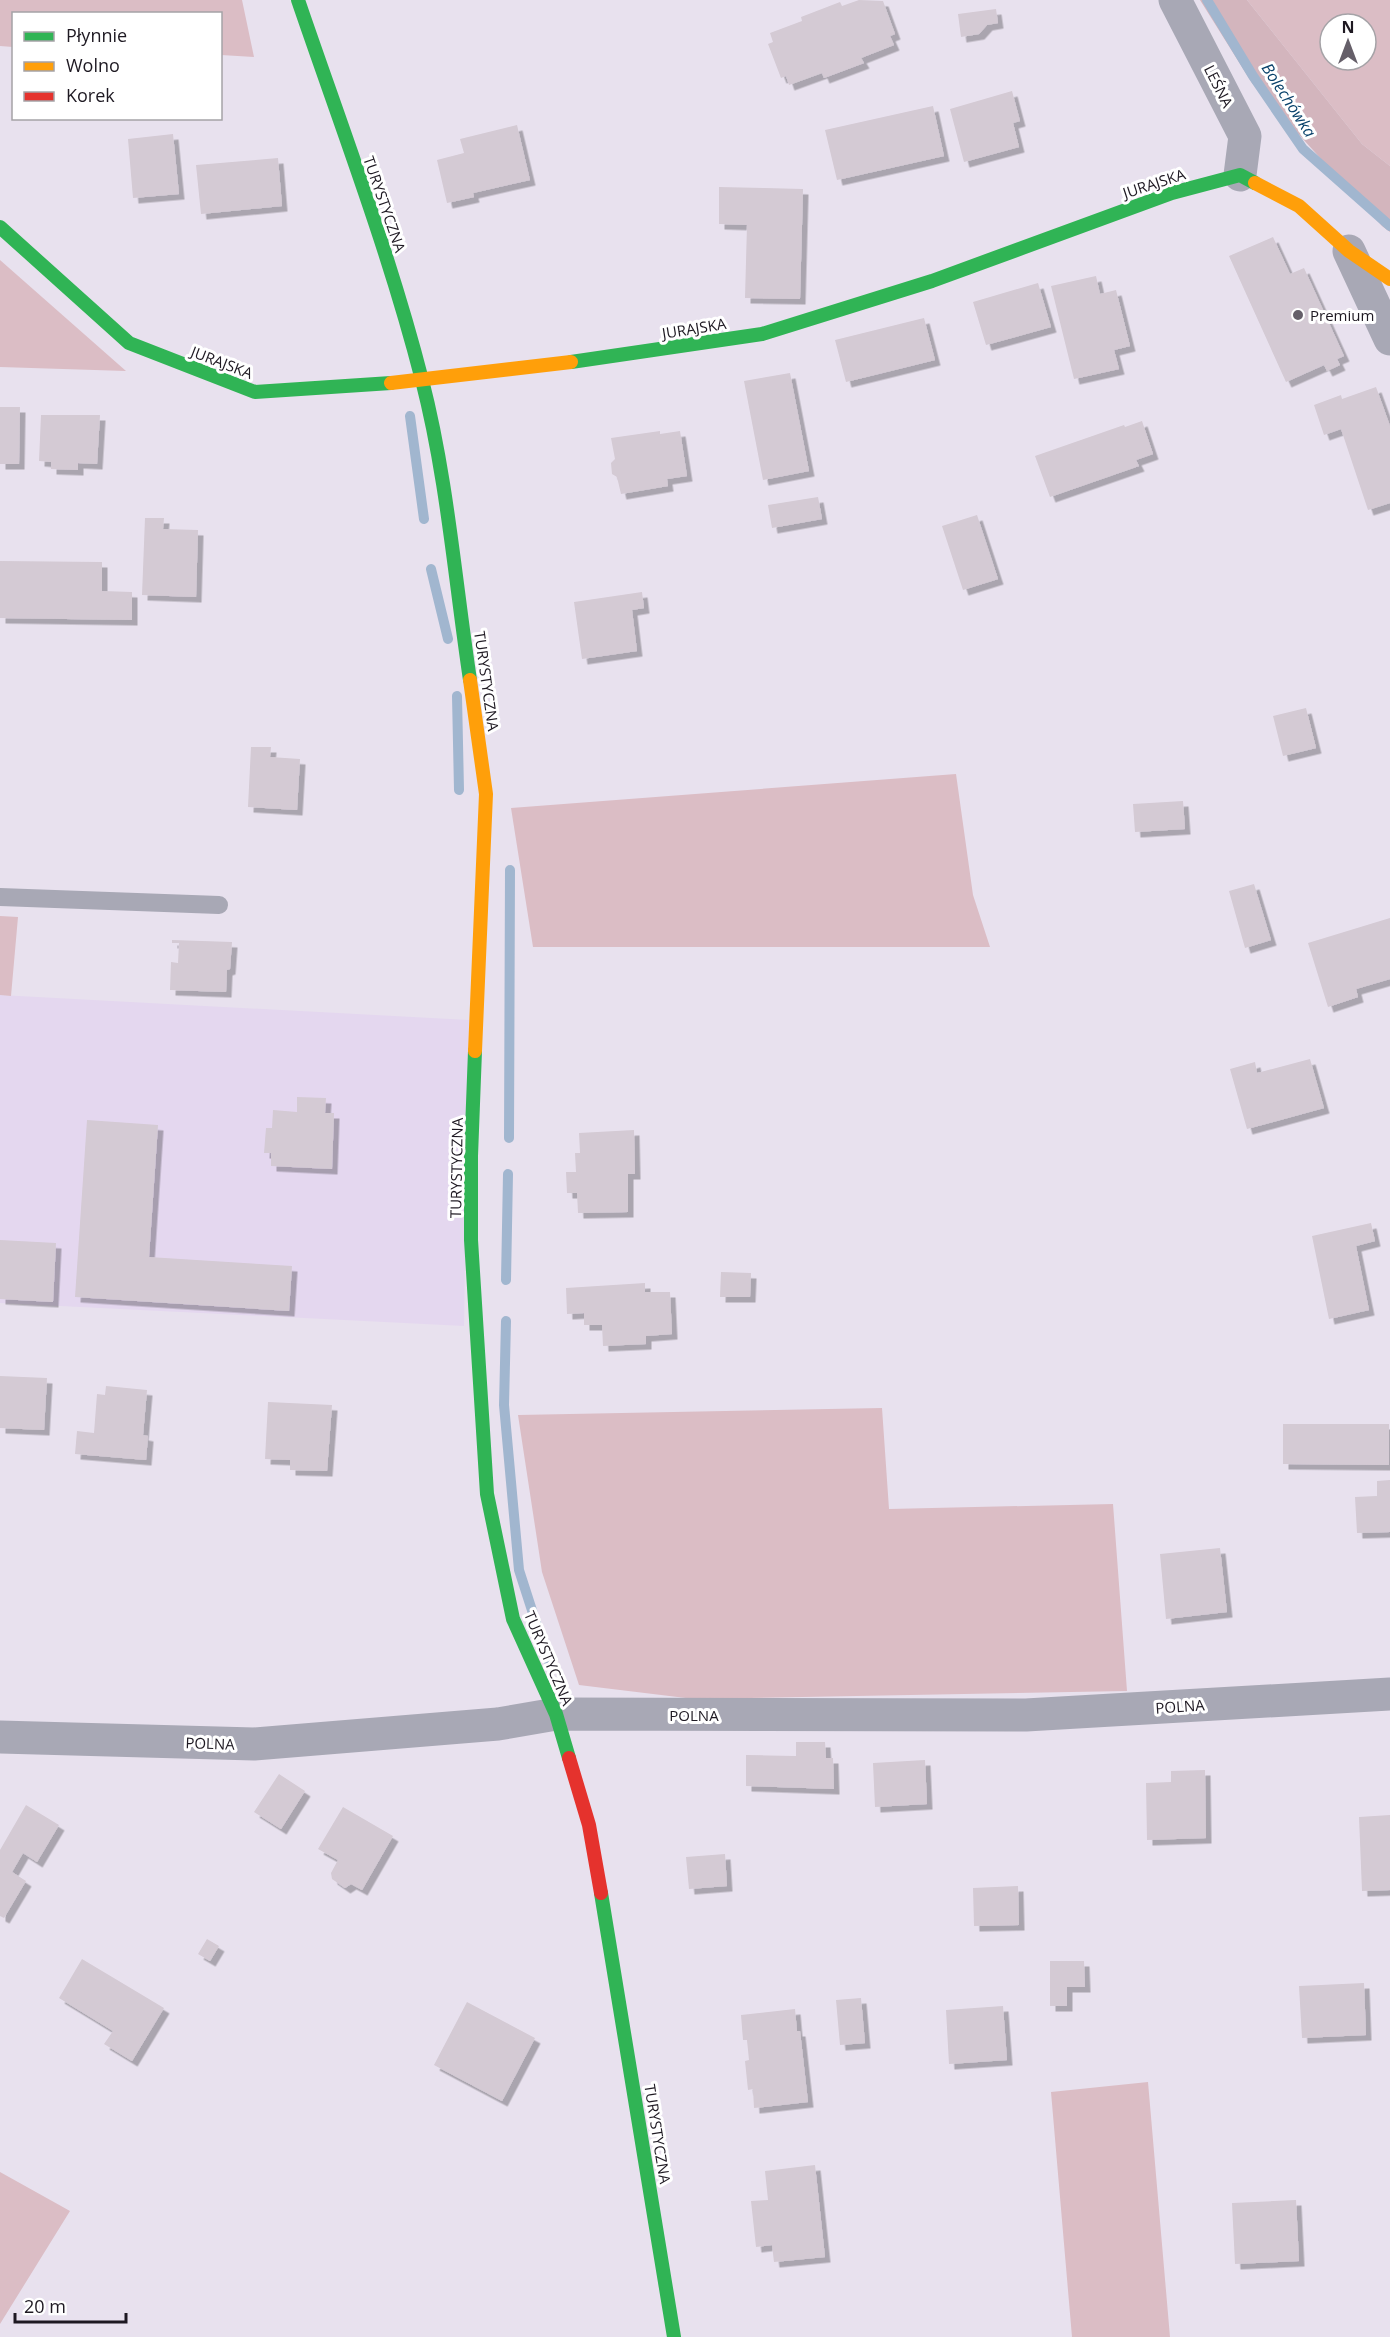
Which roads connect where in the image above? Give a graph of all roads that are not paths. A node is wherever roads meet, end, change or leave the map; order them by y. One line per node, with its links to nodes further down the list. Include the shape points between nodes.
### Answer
1 (298, 0): 8 (street, TURYSTYCZNA, via 392,273)
2 (1175, 0): 3 (street, LEŚNA, via 1245,136)
3 (1240, 175): 5 (street, via 1299,206); 8 (street, JURAJSKA, via 1172,193 932,281 762,334)
4 (0, 227): 8 (street, JURAJSKA, via 129,343 255,392)
5 (1349, 251): 6 (street); 7 (street)
6 (1390, 279)
7 (1390, 339)
8 (422, 381): 12 (street, TURYSTYCZNA, via 437,451 486,794 471,1156 471,1240 486,1494 513,1619)
9 (0, 897): 10 (lane)
10 (219, 905)
11 (1390, 1694): 12 (street, POLNA, via 1026,1715)
12 (556, 1714): 13 (street, POLNA, via 498,1724 254,1744); 14 (street, TURYSTYCZNA, via 589,1825)
13 (0, 1737)
14 (674, 2337)

